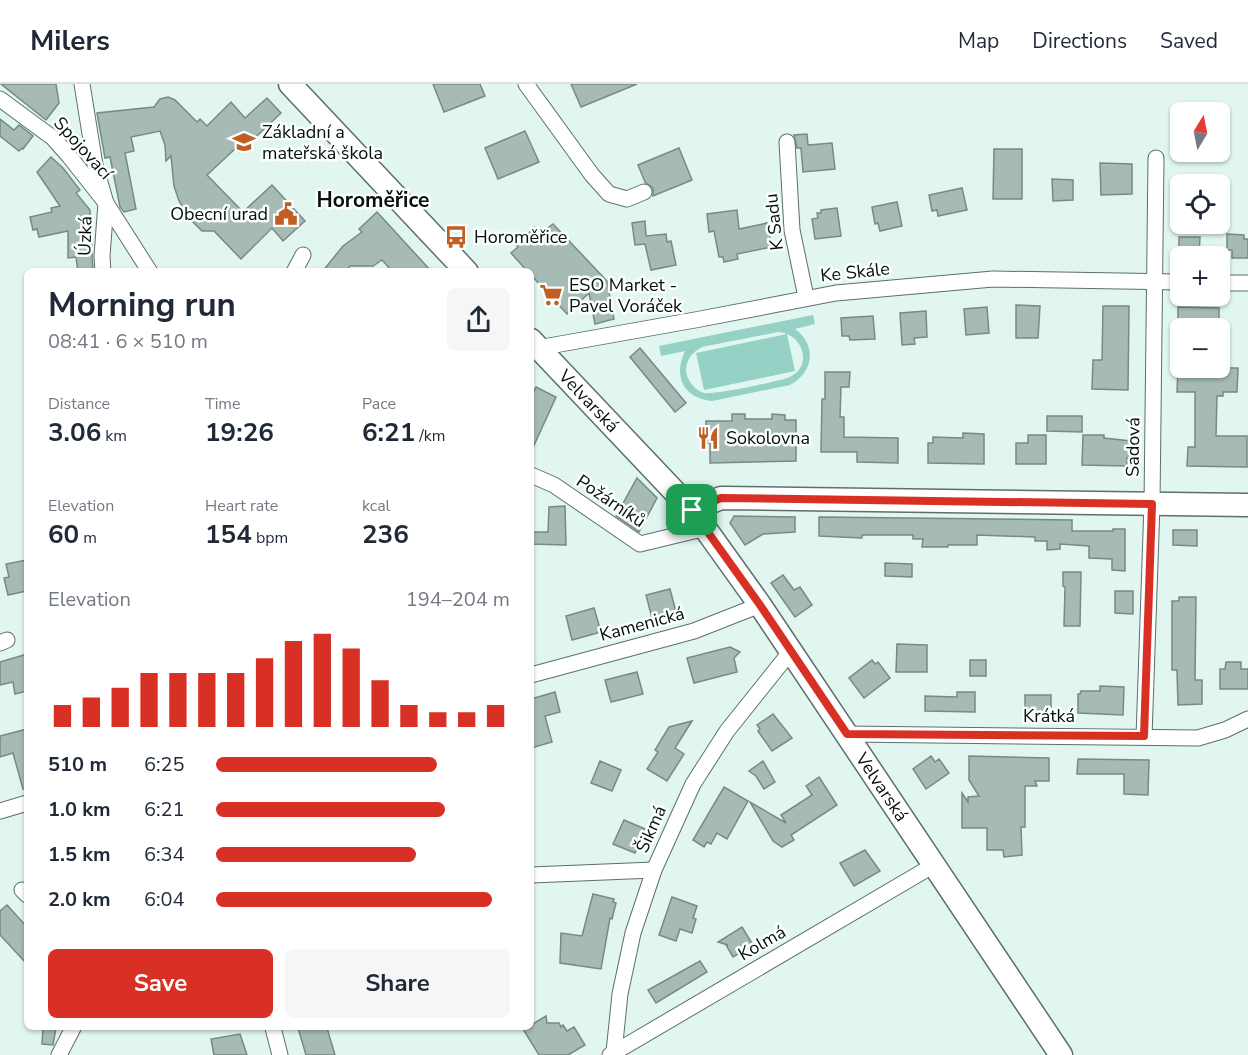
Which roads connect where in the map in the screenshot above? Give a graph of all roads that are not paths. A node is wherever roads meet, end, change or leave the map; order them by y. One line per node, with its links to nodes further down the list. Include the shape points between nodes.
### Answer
1 (82, 84): 8 (street, via 95,165)
2 (290, 84): 13 (main road)
3 (526, 84): 7 (street, via 609,194 627,199)
4 (0, 99): 8 (street, Spojovací, via 53,138)
5 (787, 142): 18 (street, K Sadu, via 792,230)
6 (1156, 158): 14 (street, Sadová)
7 (644, 192)
8 (106, 203): 10 (street, Úzká); 11 (street)
9 (303, 255): 12 (street)
10 (103, 268)
11 (147, 268)
12 (296, 268)
13 (463, 268)
14 (1154, 282): 15 (street, Ke Skále); 18 (street, Ke Skále, via 993,279); 21 (street, Sadová)
15 (1170, 282)
16 (1230, 283): 17 (street)
17 (1248, 283)
18 (806, 297): 19 (street, Ke Skále, via 695,320)
19 (534, 345): 23 (main road, Velvarská)
20 (534, 476): 23 (street, Požárníků, via 554,485 640,544)
21 (1152, 504): 22 (main road); 23 (main road, via 721,498); 29 (street, Sadová)
22 (1248, 505)
23 (699, 519): 24 (main road, Velvarská)
24 (760, 605): 25 (main road, Velvarská); 26 (street, Kamenická, via 694,631)
25 (791, 651): 28 (main road, Velvarská); 33 (street, Šikmá, via 727,731 693,784)
26 (534, 674)
27 (1248, 719): 29 (street, Krátká, via 1198,738)
28 (847, 734): 29 (street, Krátká); 32 (main road, Velvarská)
29 (1144, 736)
30 (24, 804): 31 (street)
31 (0, 811)
32 (933, 865): 37 (street, Kolmá); 40 (main road, Velvarská)
33 (654, 870): 34 (street); 37 (street, Šikmá, via 633,933)
34 (534, 875)
35 (72, 1030): 38 (street)
36 (274, 1030): 39 (street)
37 (612, 1054)
38 (59, 1055)
39 (280, 1055)
40 (1061, 1055)

